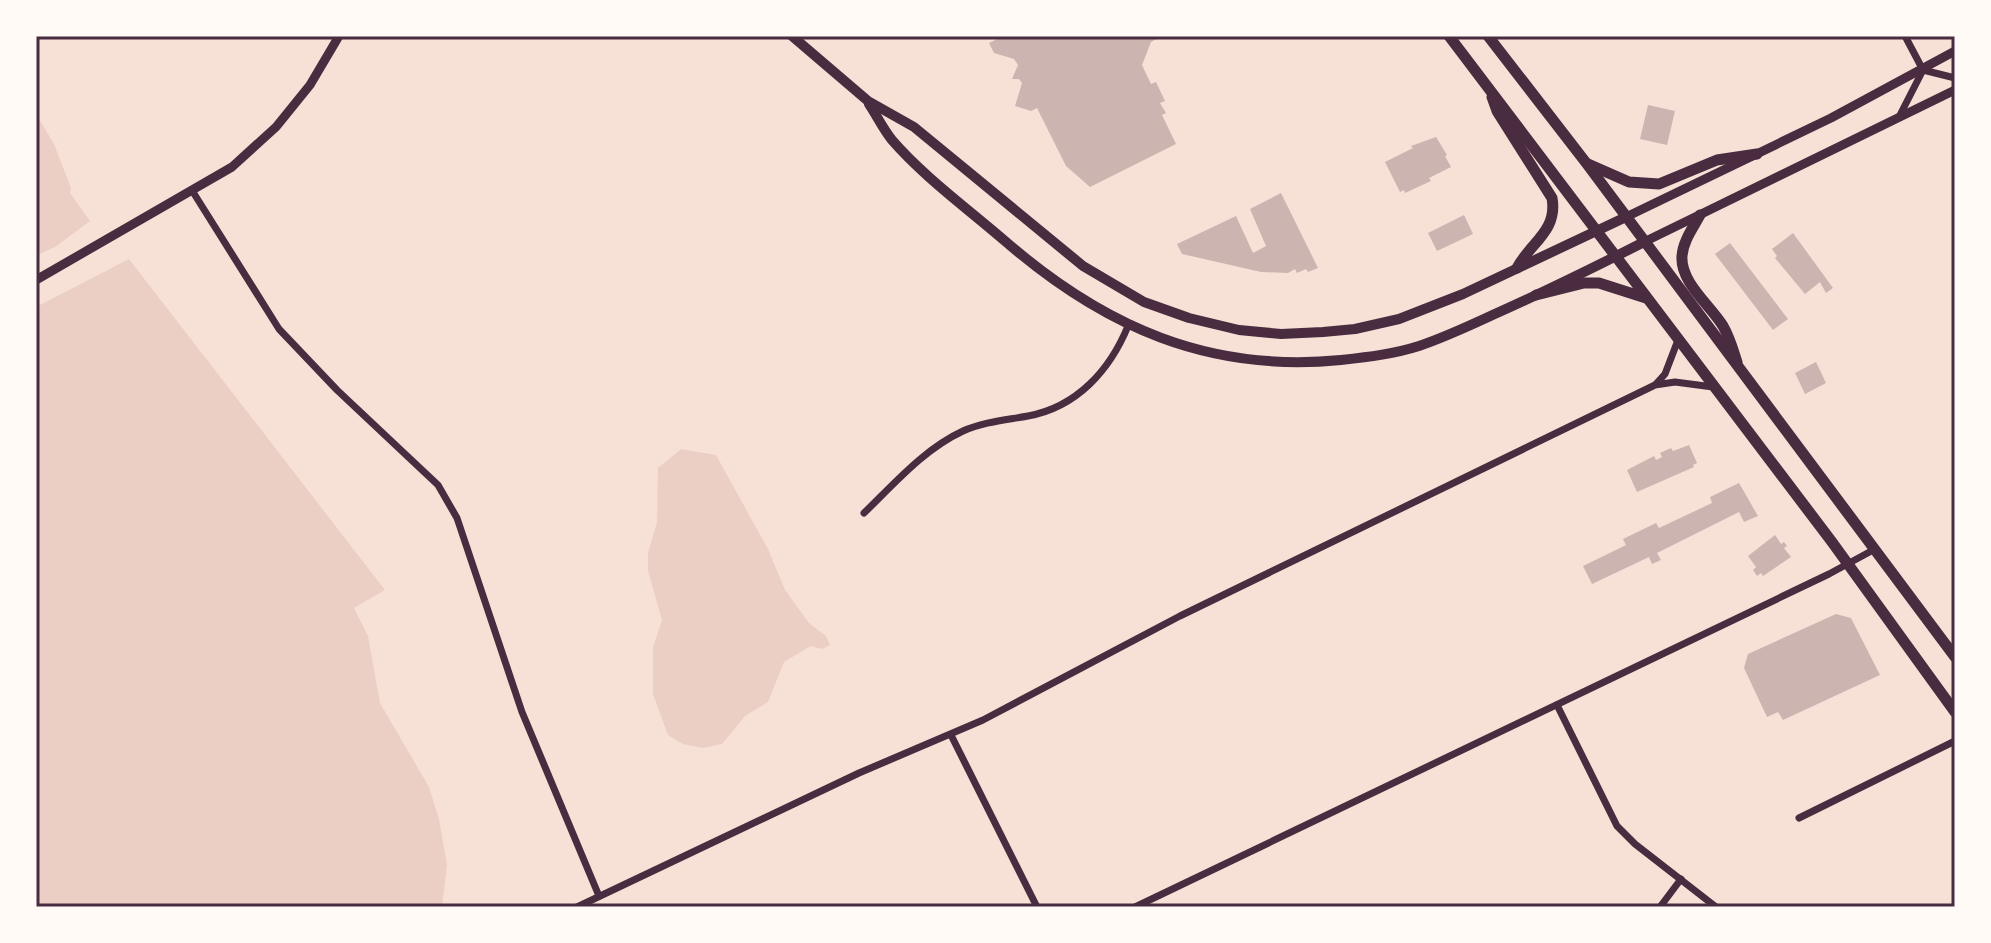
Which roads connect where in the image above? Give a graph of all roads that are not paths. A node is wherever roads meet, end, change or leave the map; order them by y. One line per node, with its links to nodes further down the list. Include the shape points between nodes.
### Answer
1 (339, 36): 15 (street, via 276,127 232,167)
2 (792, 36): 11 (main road)
3 (1449, 36): 9 (main road)
4 (1488, 36): 14 (main road)
5 (1905, 36): 7 (street)
6 (1955, 51): 7 (street)
7 (1923, 70): 8 (street); 12 (street); 13 (street)
8 (1955, 78)
9 (1485, 82): 18 (main road); 21 (main road, via 1554,208 1546,233)
10 (1955, 90): 12 (street)
11 (868, 101): 21 (main road, via 914,127 1083,266 1144,302 1189,318 1281,334 1355,329 1399,319); 25 (main road, via 891,139 1020,255 1083,302)
12 (1899, 117): 16 (street)
13 (1757, 154): 14 (main road, via 1717,160 1659,184 1629,182); 17 (street)
14 (1587, 164): 17 (main road)
15 (193, 192): 22 (street); 40 (street, via 279,329 438,485 457,518 522,712)
16 (1700, 215): 19 (street); 27 (main road, via 1682,263 1730,339)
17 (1626, 217): 18 (main road); 19 (main road)
18 (1595, 231): 20 (main road); 21 (main road)
19 (1644, 242): 20 (main road); 27 (main road)
20 (1615, 257): 23 (main road); 24 (main road)
21 (1517, 268)
22 (36, 280)
23 (1536, 295): 24 (main road, via 1599,283); 25 (main road, via 1417,347 1313,363 1216,356)
24 (1647, 299): 26 (main road)
25 (1128, 326): 30 (street, via 1094,382 1065,404 963,431 931,450)
26 (1678, 340): 28 (street); 29 (main road)
27 (1740, 370): 31 (main road)
28 (1655, 385): 29 (street); 36 (street, via 1180,616)
29 (1713, 387): 32 (main road)
30 (864, 513)
31 (1875, 549): 32 (street); 33 (main road)
32 (1847, 564): 34 (street); 35 (main road)
33 (1955, 657)
34 (1557, 705): 39 (street, via 1617,826); 43 (street)
35 (1955, 712)
36 (951, 735): 40 (street); 42 (street)
37 (1955, 741): 38 (street)
38 (1799, 818)
39 (1681, 879): 44 (street); 45 (street)
40 (599, 896): 41 (street)
41 (577, 907)
42 (1037, 907)
43 (1135, 907)
44 (1660, 907)
45 (1716, 907)

